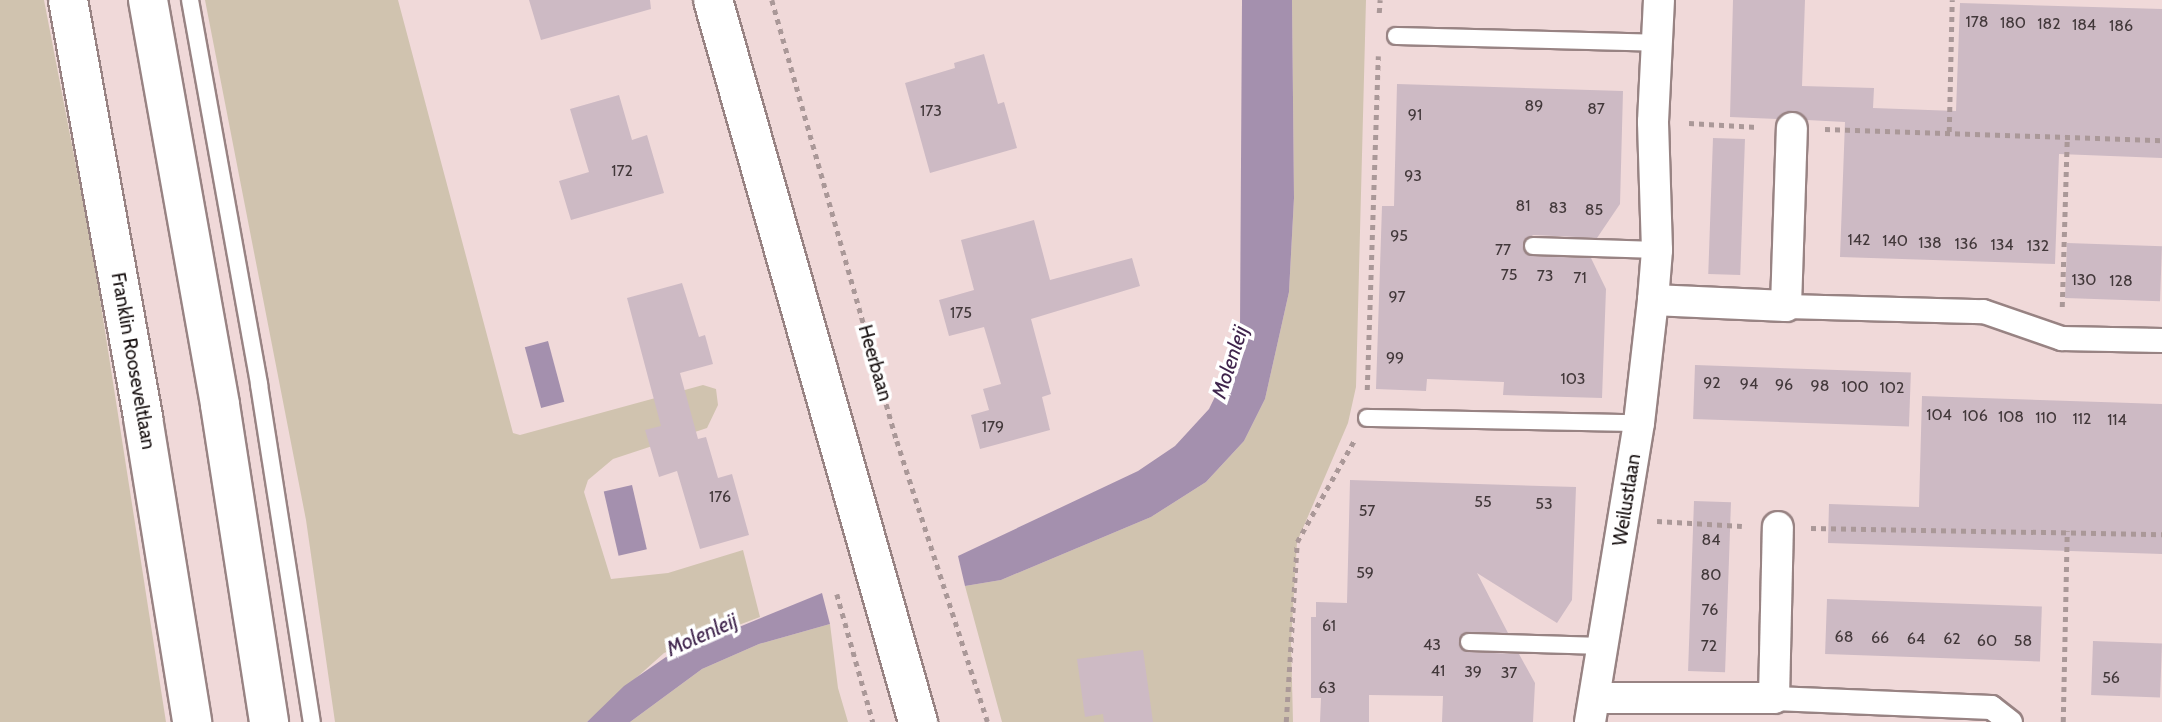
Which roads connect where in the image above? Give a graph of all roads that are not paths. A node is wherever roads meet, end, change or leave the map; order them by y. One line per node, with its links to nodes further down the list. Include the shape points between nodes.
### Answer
1 (68, 0): 21 (main road, Franklin Rooseveltlaan)
2 (148, 0): 22 (main road, via 220,405)
3 (190, 0): 23 (lane)
4 (713, 0): 24 (main road)
5 (1659, 0): 7 (street, Weilustlaan)
6 (1395, 36): 7 (lane)
7 (1657, 43): 10 (street, Weilustlaan, via 1653,122)
8 (1792, 128): 12 (street)
9 (1533, 246): 10 (lane)
10 (1657, 250): 11 (street, Weilustlaan)
11 (1653, 300): 12 (street); 15 (street, Weilustlaan)
12 (1786, 306): 13 (street, via 1983,311 2061,338)
13 (2162, 340)
14 (1367, 418): 15 (lane)
15 (1639, 422): 18 (street, Weilustlaan)
16 (1779, 527): 19 (street)
17 (1469, 642): 18 (lane)
18 (1603, 646): 20 (street, Weilustlaan)
19 (1774, 698): 20 (street, Weilustlaan); 25 (street, Weilustlaan, via 1991,707)
20 (1593, 710)
21 (192, 722)
22 (269, 722)
23 (312, 722)
24 (918, 722)
25 (2010, 722)

